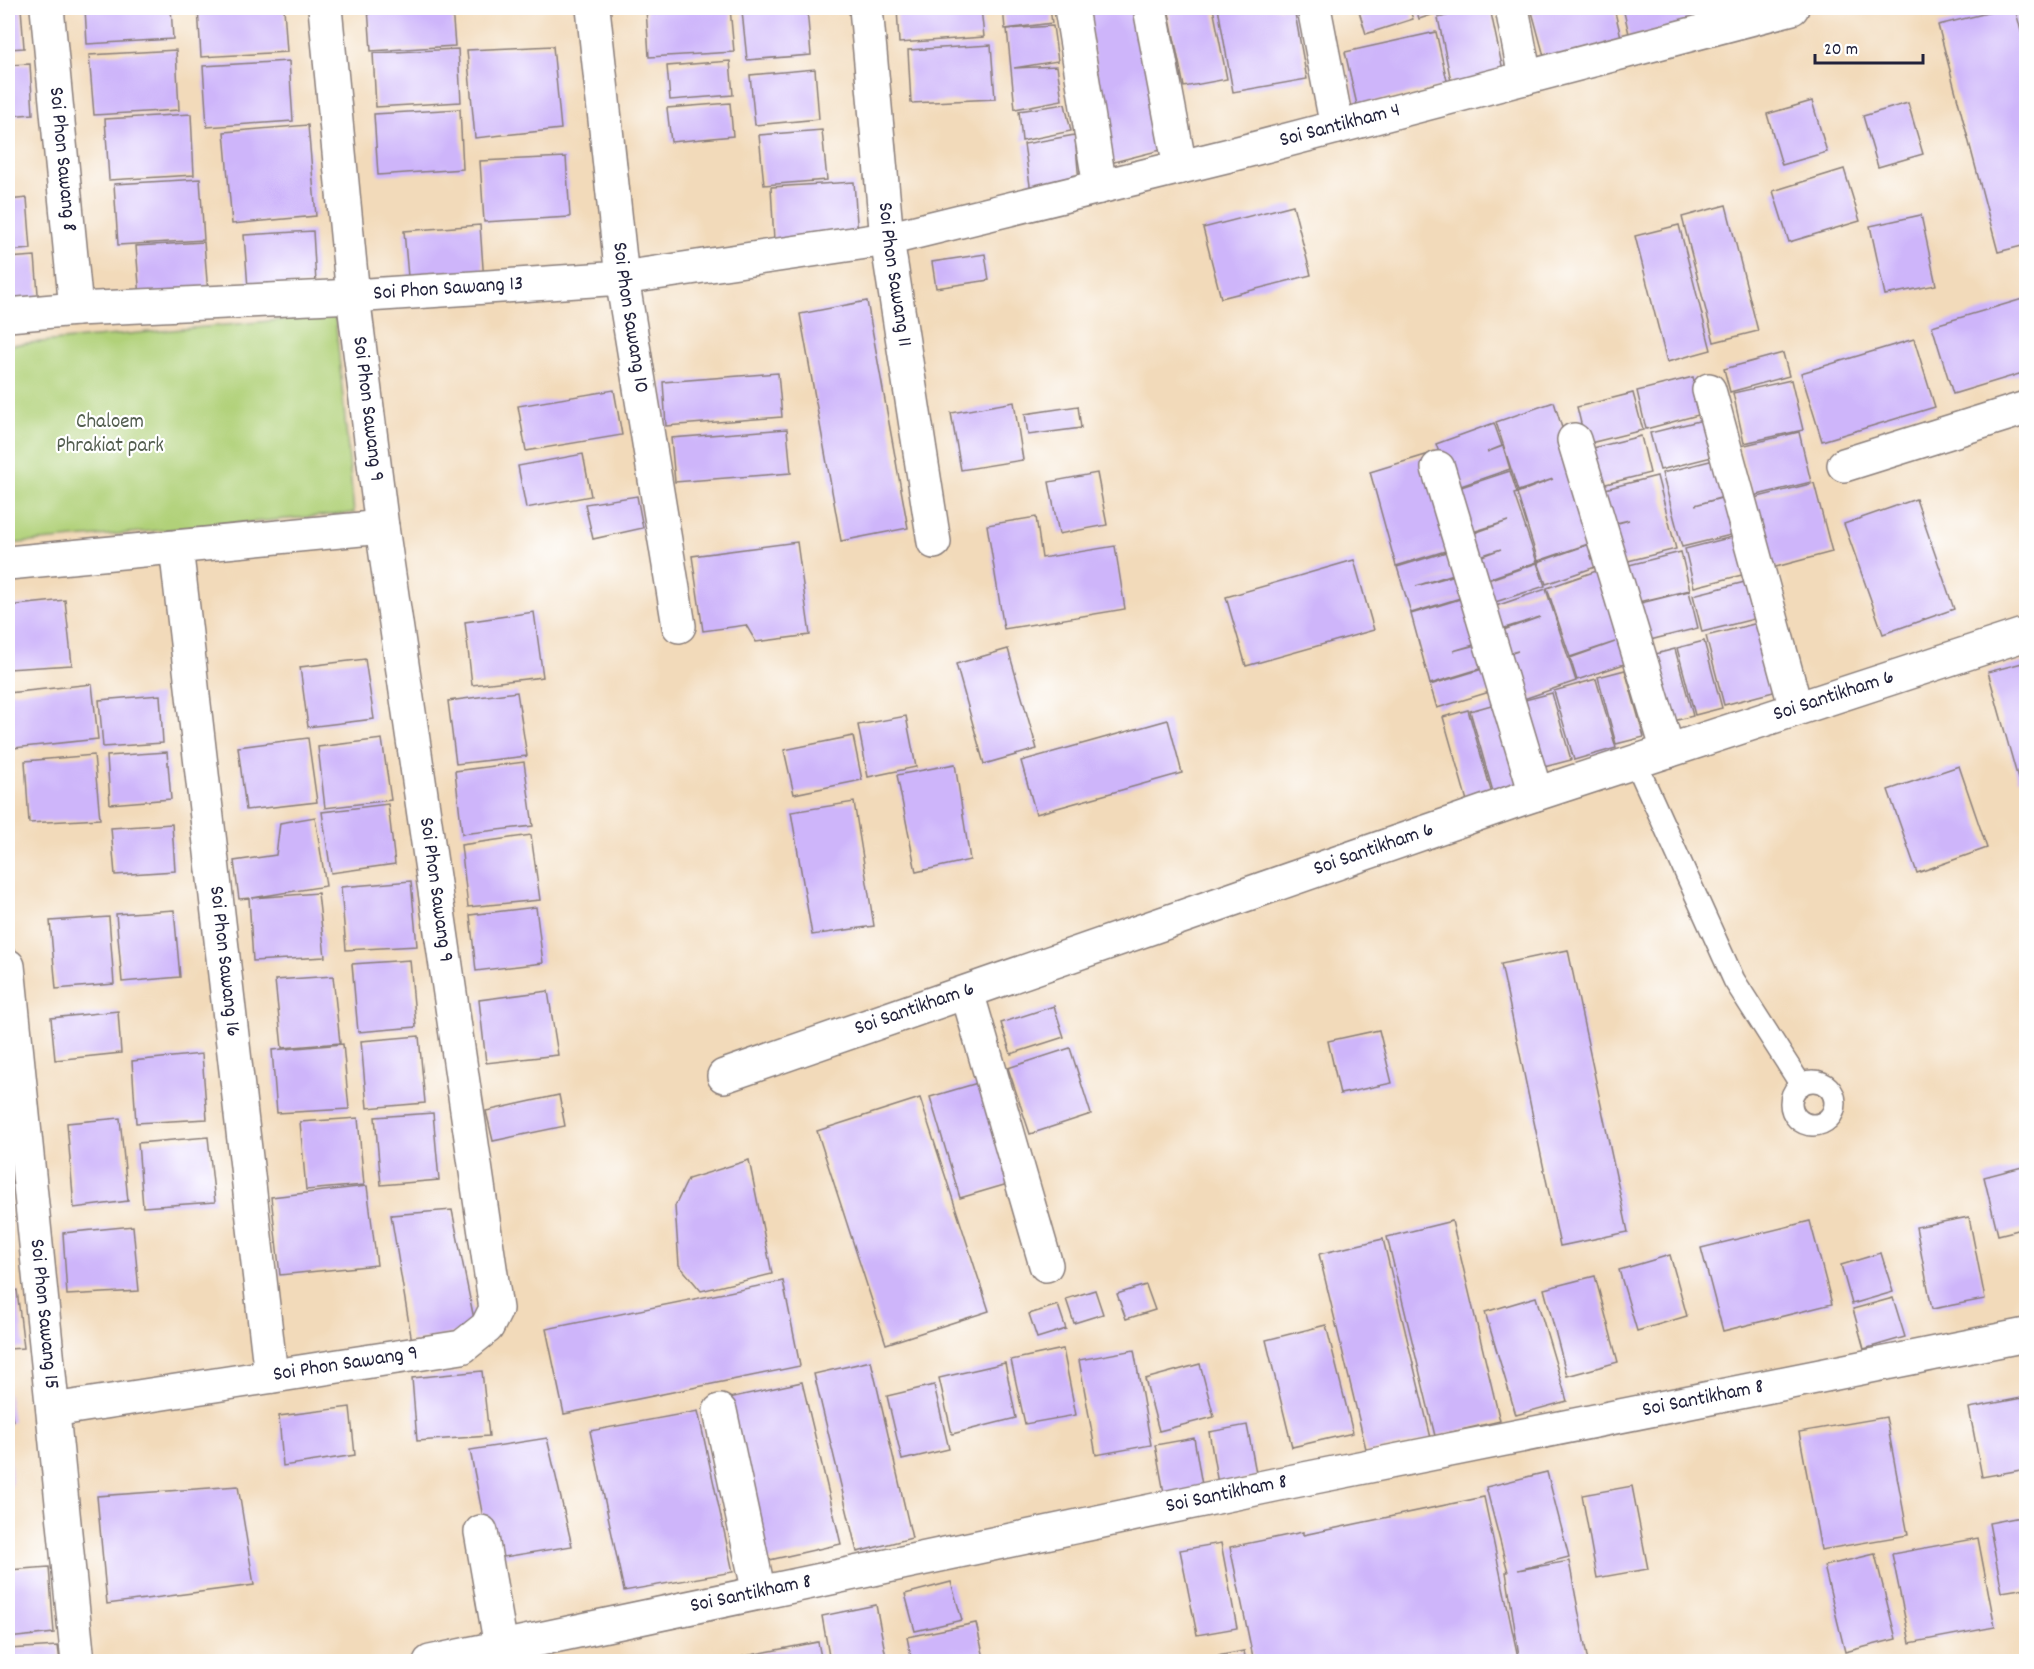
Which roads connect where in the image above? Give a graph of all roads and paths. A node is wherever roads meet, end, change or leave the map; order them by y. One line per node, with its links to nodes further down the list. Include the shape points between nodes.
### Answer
1 (47, 8): 17 (street, Soi Phon Sawang 8)
2 (325, 8): 16 (street, Soi Phon Sawang 9)
3 (593, 8): 15 (street, Soi Phon Sawang 10)
4 (866, 8): 14 (street, Soi Phon Sawang 11)
5 (1071, 8): 13 (street)
6 (1150, 8): 12 (street)
7 (1314, 8): 11 (street)
8 (1512, 8): 10 (street)
9 (1792, 8): 10 (street, Soi Santikham 4)
10 (1525, 78): 11 (street, Soi Santikham 4)
11 (1337, 127): 12 (street, Soi Santikham 4)
12 (1180, 167): 13 (street, Soi Santikham 4)
13 (1101, 187): 14 (street, Soi Santikham 4)
14 (887, 239): 15 (street, Soi Phon Sawang 13); 25 (street, Soi Phon Sawang 11)
15 (622, 278): 16 (street, Soi Phon Sawang 13); 28 (street, Soi Phon Sawang 10)
16 (353, 296): 17 (street, Soi Phon Sawang 13); 24 (street, Soi Phon Sawang 9)
17 (76, 309): 18 (street, Soi Phon Sawang 13)
18 (8, 315)
19 (1709, 390): 30 (street)
20 (2026, 408): 22 (street)
21 (1574, 441): 31 (street)
22 (1844, 465)
23 (1438, 468): 33 (street)
24 (382, 527): 26 (street); 40 (street, Soi Phon Sawang 9, via 496,1309 487,1327 462,1347)
25 (934, 542)
26 (176, 547): 27 (street); 40 (street, Soi Phon Sawang 16)
27 (8, 563)
28 (679, 626)
29 (2026, 634): 30 (street, Soi Santikham 6)
30 (1796, 709): 31 (street, Soi Santikham 6)
31 (1668, 751): 32 (street, Soi Santikham 6)
32 (1635, 761): 33 (street, Soi Santikham 6); 37 (lane, via 1734,980)
33 (1536, 794): 35 (street, Soi Santikham 6)
34 (8, 966): 41 (street, Soi Phon Sawang 15)
35 (967, 992): 36 (street, Soi Santikham 6); 38 (street)
36 (724, 1076)
37 (1801, 1085)
38 (1046, 1265)
39 (2026, 1335): 44 (street, Soi Santikham 8, via 1274,1485)
40 (271, 1376): 41 (street, Soi Phon Sawang 9)
41 (52, 1410): 47 (street, Soi Phon Sawang 15)
42 (720, 1411): 44 (street)
43 (481, 1532): 45 (street)
44 (759, 1593): 45 (street, Soi Santikham 8)
45 (501, 1647): 46 (street, Soi Santikham 8)
46 (450, 1660)
47 (78, 1662)

